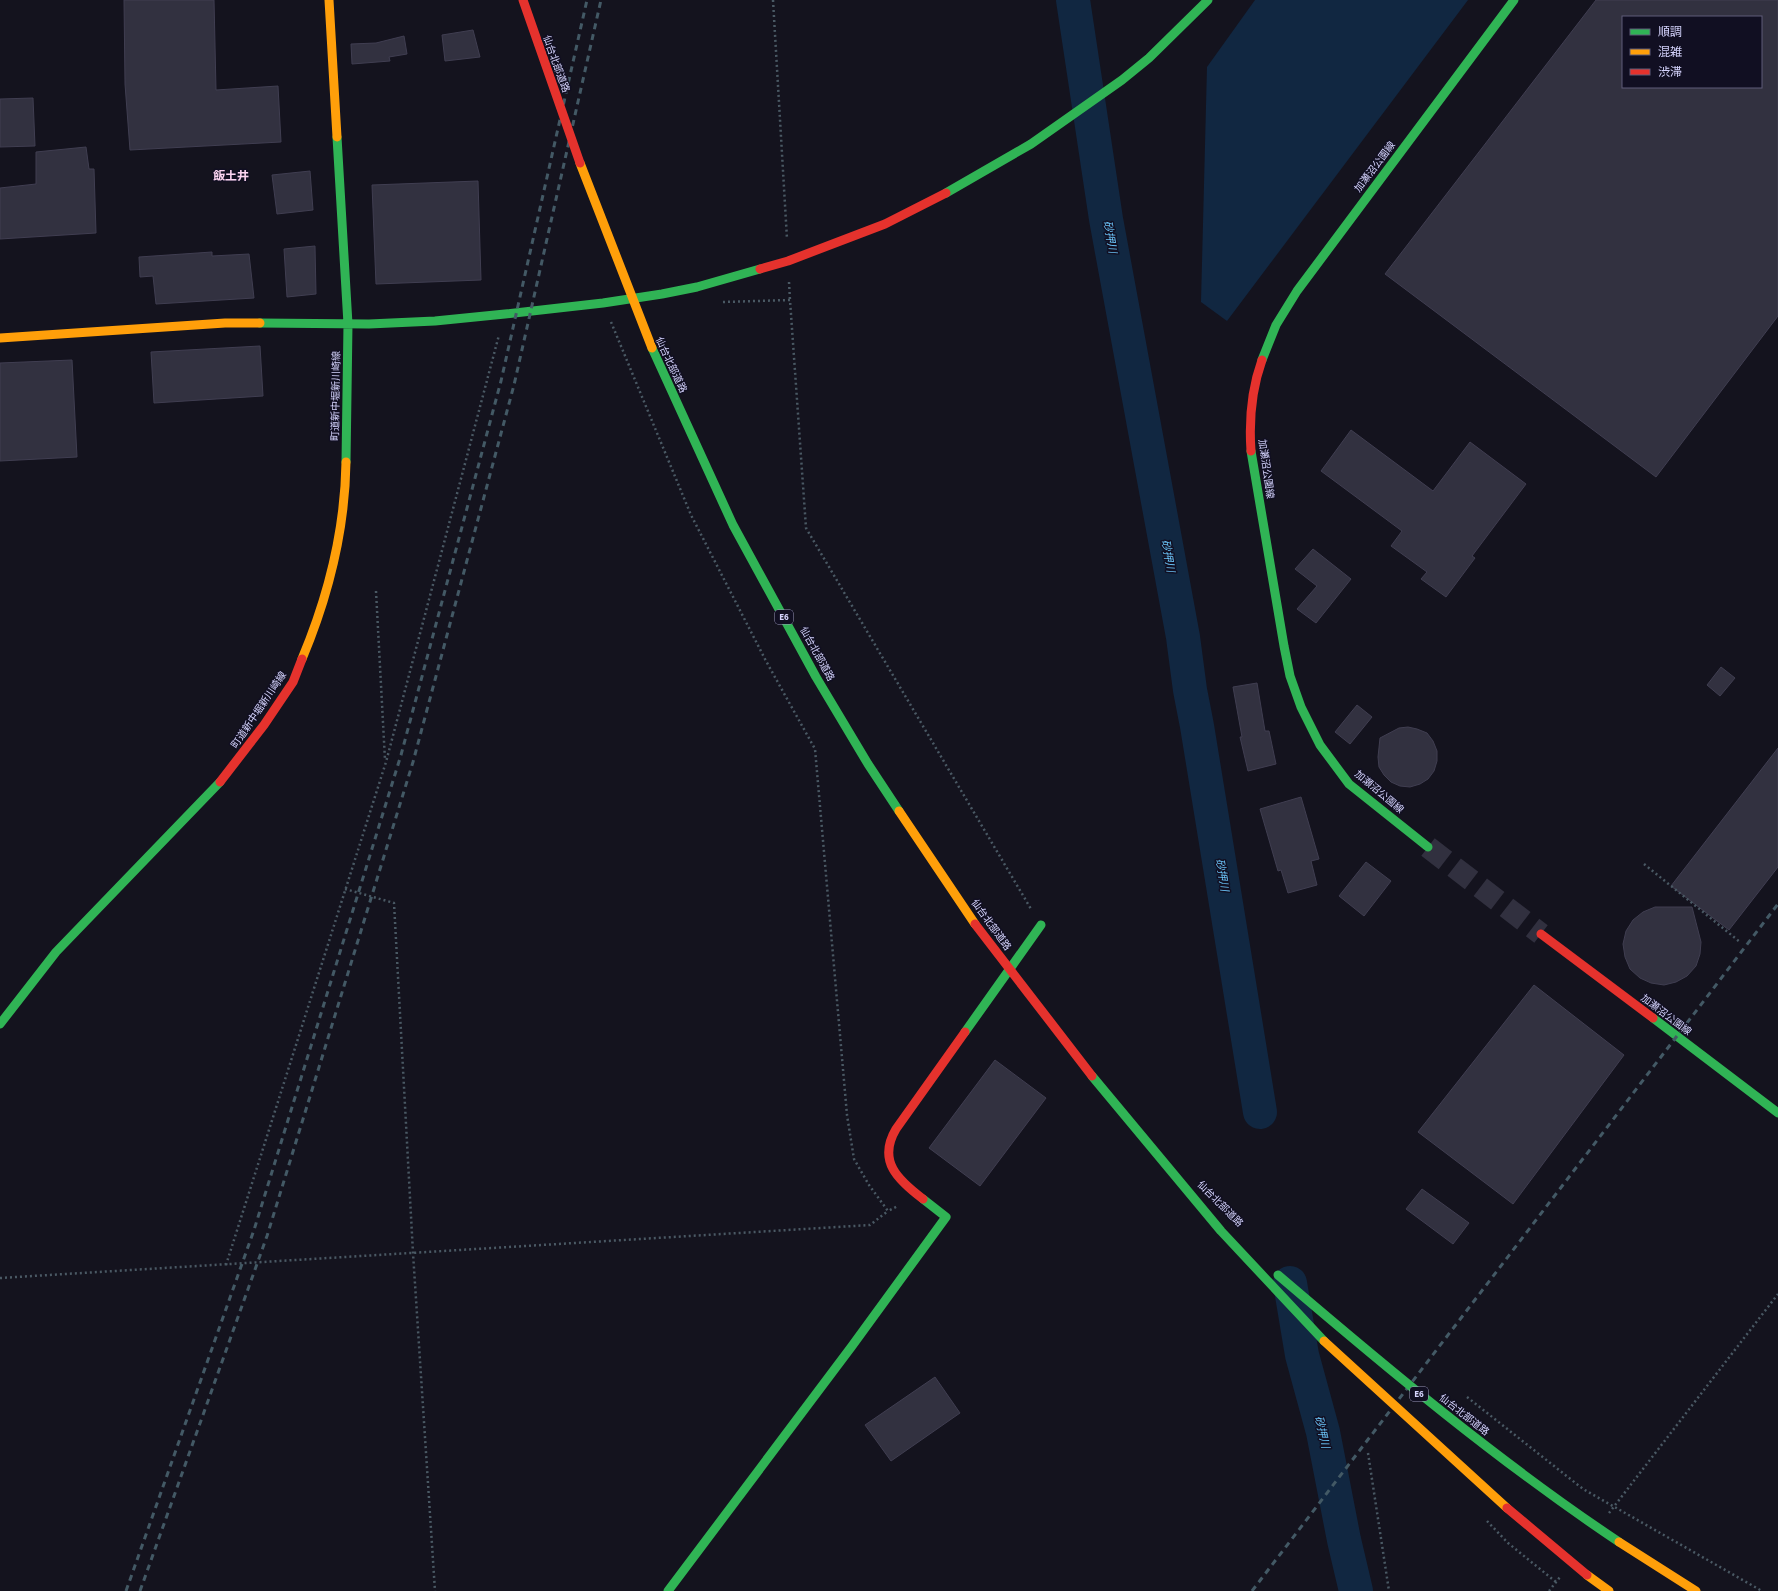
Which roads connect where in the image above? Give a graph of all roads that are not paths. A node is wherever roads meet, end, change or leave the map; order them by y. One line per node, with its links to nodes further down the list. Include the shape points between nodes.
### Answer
1 (329, 0): 5 (main road, 町道新中堀新川崎線)
2 (523, 0): 12 (main road, 仙台北部道路 / E6, bridge, via 587,183 645,334 733,525 816,677 868,764 979,930 1107,1095)
3 (1208, 0): 5 (main road, via 1122,80 1032,144 958,187 885,224 788,261 697,287 603,302 435,321)
4 (1514, 0): 7 (main road, 加瀬沼公園線, via 1284,311 1276,324 1261,364 1252,410 1252,455 1284,646 1290,676 1301,707 1320,745 1349,784)
5 (348, 324): 6 (main road, via 225,323); 10 (main road, 町道新中堀新川崎線, via 346,475 337,550 318,621 293,682 224,778 56,952)
6 (0, 338)
7 (1428, 847)
8 (1041, 925): 16 (main road, via 896,1129 888,1146 890,1163 902,1182 946,1217)
9 (1541, 934): 11 (main road, 加瀬沼公園線)
10 (0, 1024)
11 (1778, 1113)
12 (1167, 1166): 13 (main road, 仙台北部道路 / E6, bridge); 15 (main road, 仙台北部道路 / E6, bridge, via 1226,1237 1325,1342 1498,1501)
13 (1254, 1252)
14 (1270, 1268): 19 (main road, 仙台北部道路 / E6, bridge, via 1427,1400 1521,1474 1593,1526)
15 (1588, 1575): 17 (main road); 18 (main road)
16 (668, 1591)
17 (1605, 1591)
18 (1609, 1591)
19 (1696, 1591)

